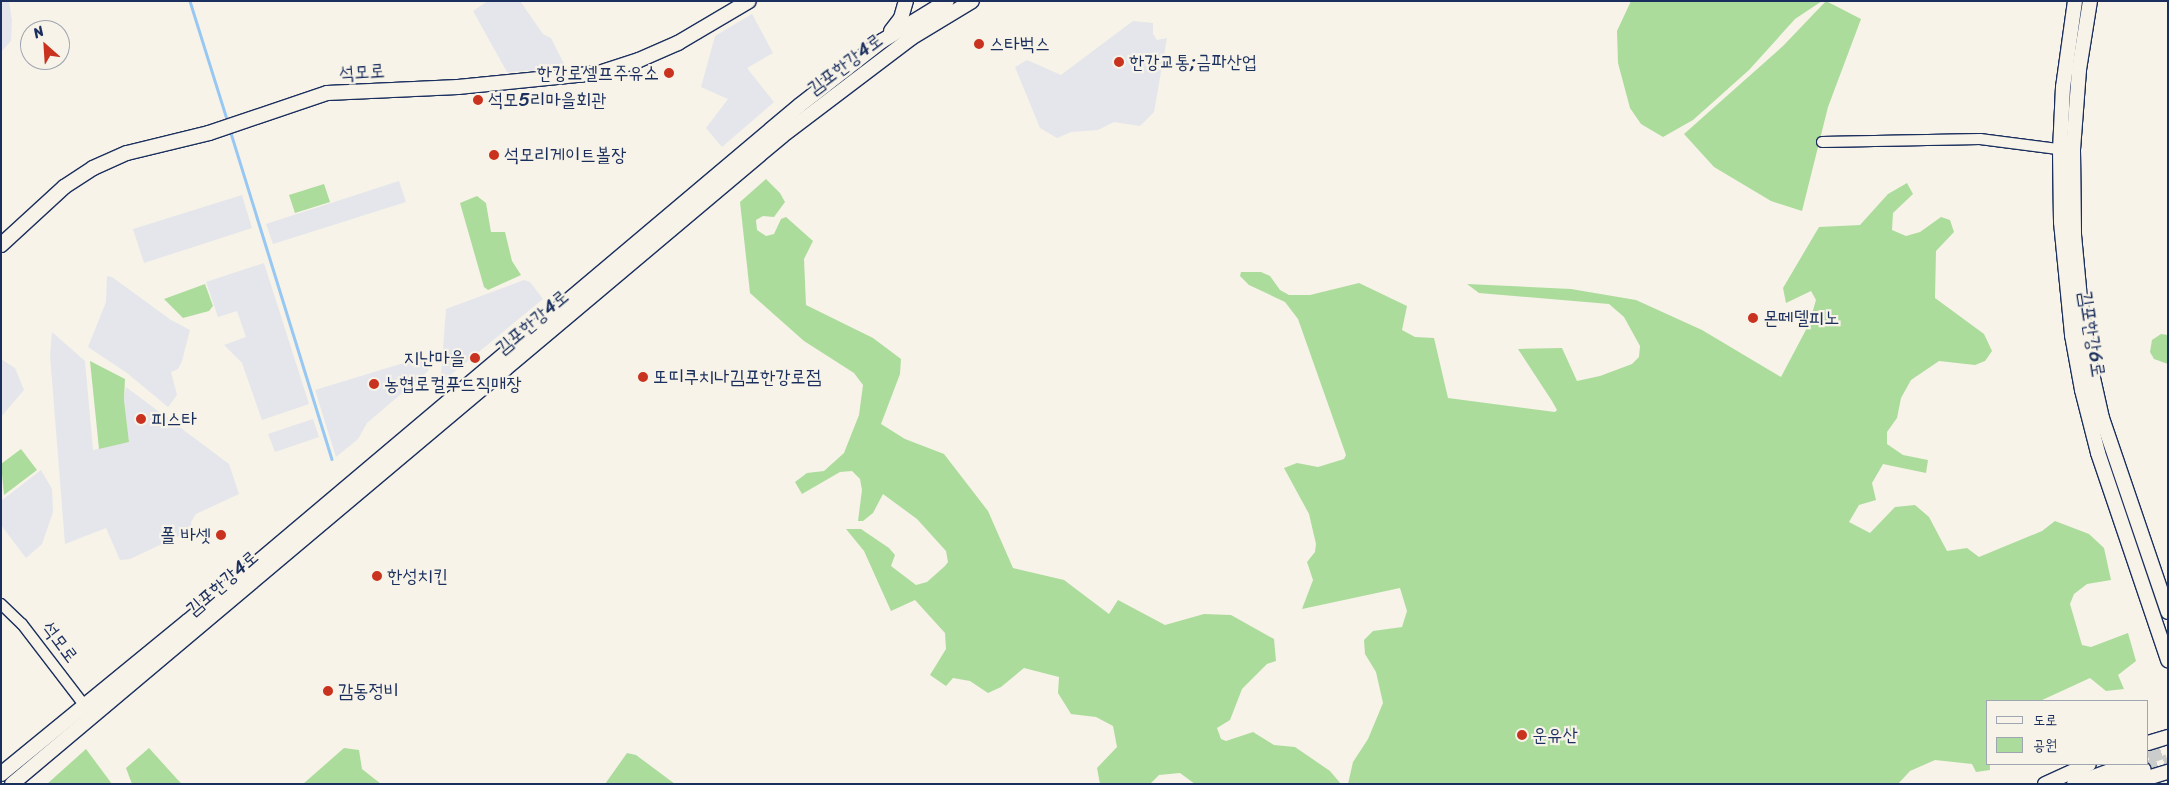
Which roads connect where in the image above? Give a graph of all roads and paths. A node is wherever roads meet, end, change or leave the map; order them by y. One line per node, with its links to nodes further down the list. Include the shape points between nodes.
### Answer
1 (749, 1): 11 (street, 석모로, via 678,42 639,60 599,73 458,87 327,93 209,133 128,153 93,168 64,187)
2 (906, 1): 8 (street, via 900,18)
3 (947, 1): 7 (street, 김포한강4로)
4 (972, 1): 23 (street, 김포한강4로, via 911,38 782,136)
5 (2075, 1): 10 (street, 김포한강6로, via 2063,87)
6 (2090, 1): 10 (street, 김포한강6로)
7 (927, 6): 8 (street, 김포한강4로)
8 (882, 41): 15 (street, 김포한강4로, via 800,104)
9 (1822, 142): 10 (street, via 1980,140)
10 (2067, 150): 13 (street, 김포한강6로, via 2074,235 2094,387); 14 (street, 김포한강6로, via 2065,274 2082,390 2098,453)
11 (1, 245)
12 (1, 604): 15 (street, 석모로, via 22,624)
13 (2168, 612)
14 (2168, 660)
15 (85, 706): 22 (street, 김포한강4로)
16 (2168, 737): 17 (street)
17 (2149, 743)
18 (2087, 765): 24 (street)
19 (2126, 765): 25 (street)
20 (2147, 768): 21 (street); 26 (street); 27 (street)
21 (2168, 772)
22 (1, 774)
23 (12, 784)
24 (2045, 784)
25 (2074, 784)
26 (2100, 784)
27 (2128, 784)

